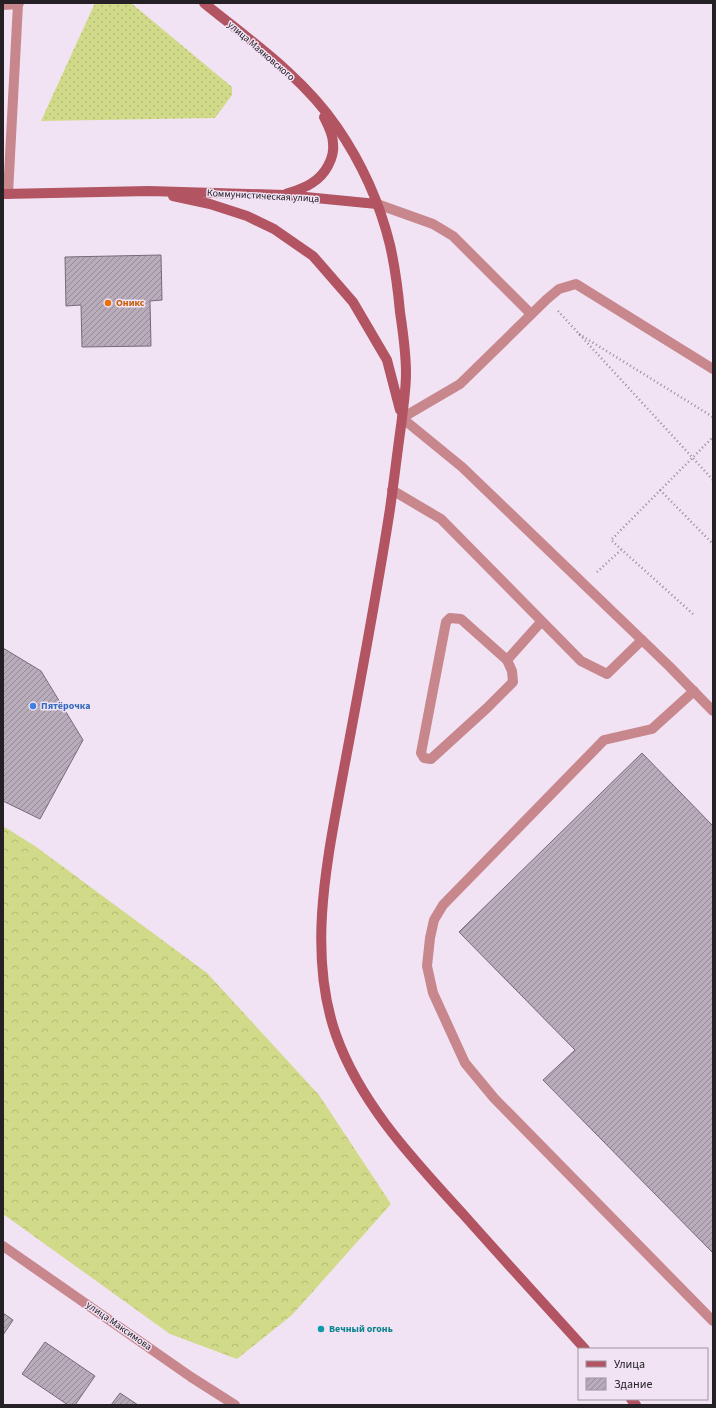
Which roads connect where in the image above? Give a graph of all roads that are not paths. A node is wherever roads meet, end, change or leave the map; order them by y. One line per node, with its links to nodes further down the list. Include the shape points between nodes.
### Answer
1 (204, 3): 4 (main road, улица Маяковского, via 277,62)
2 (18, 4): 3 (street); 6 (street)
3 (3, 5)
4 (316, 100): 7 (main road, via 330,128 334,143 332,158 325,171 313,183); 8 (main road, улица Маяковского, via 337,126 352,151)
5 (149, 190): 6 (main road, Коммунистическая улица); 7 (main road, Коммунистическая улица); 11 (main road, Коммунистическая улица, via 210,204 247,216 274,230 313,256 353,302 387,360)
6 (6, 194)
7 (285, 195): 8 (main road, Коммунистическая улица)
8 (377, 204): 9 (street, via 433,224 453,236); 11 (main road, улица Маяковского, via 390,245 401,319 406,373)
9 (531, 314): 10 (street, via 559,289 576,284); 11 (street, via 460,384)
10 (713, 369)
11 (402, 418): 12 (main road, улица Маяковского); 14 (street, via 462,466)
12 (392, 490): 13 (street, via 441,519); 20 (main road, улица Маяковского, via 328,866 322,931 322,964 327,1000 335,1033 347,1062 378,1114 416,1163)
13 (541, 622): 14 (street, via 581,662 607,674); 15 (street)
14 (642, 640): 16 (street)
15 (507, 660): 15 (street, via 461,619 450,618 446,622 421,753 424,758 431,759 513,682)
16 (694, 691): 17 (street); 19 (street, via 652,729 604,740 443,905 434,920 427,966 433,993 465,1063 494,1098)
17 (713, 710)
18 (3, 1246): 21 (street, улица Максимова)
19 (713, 1321)
20 (584, 1348)
21 (236, 1405)

